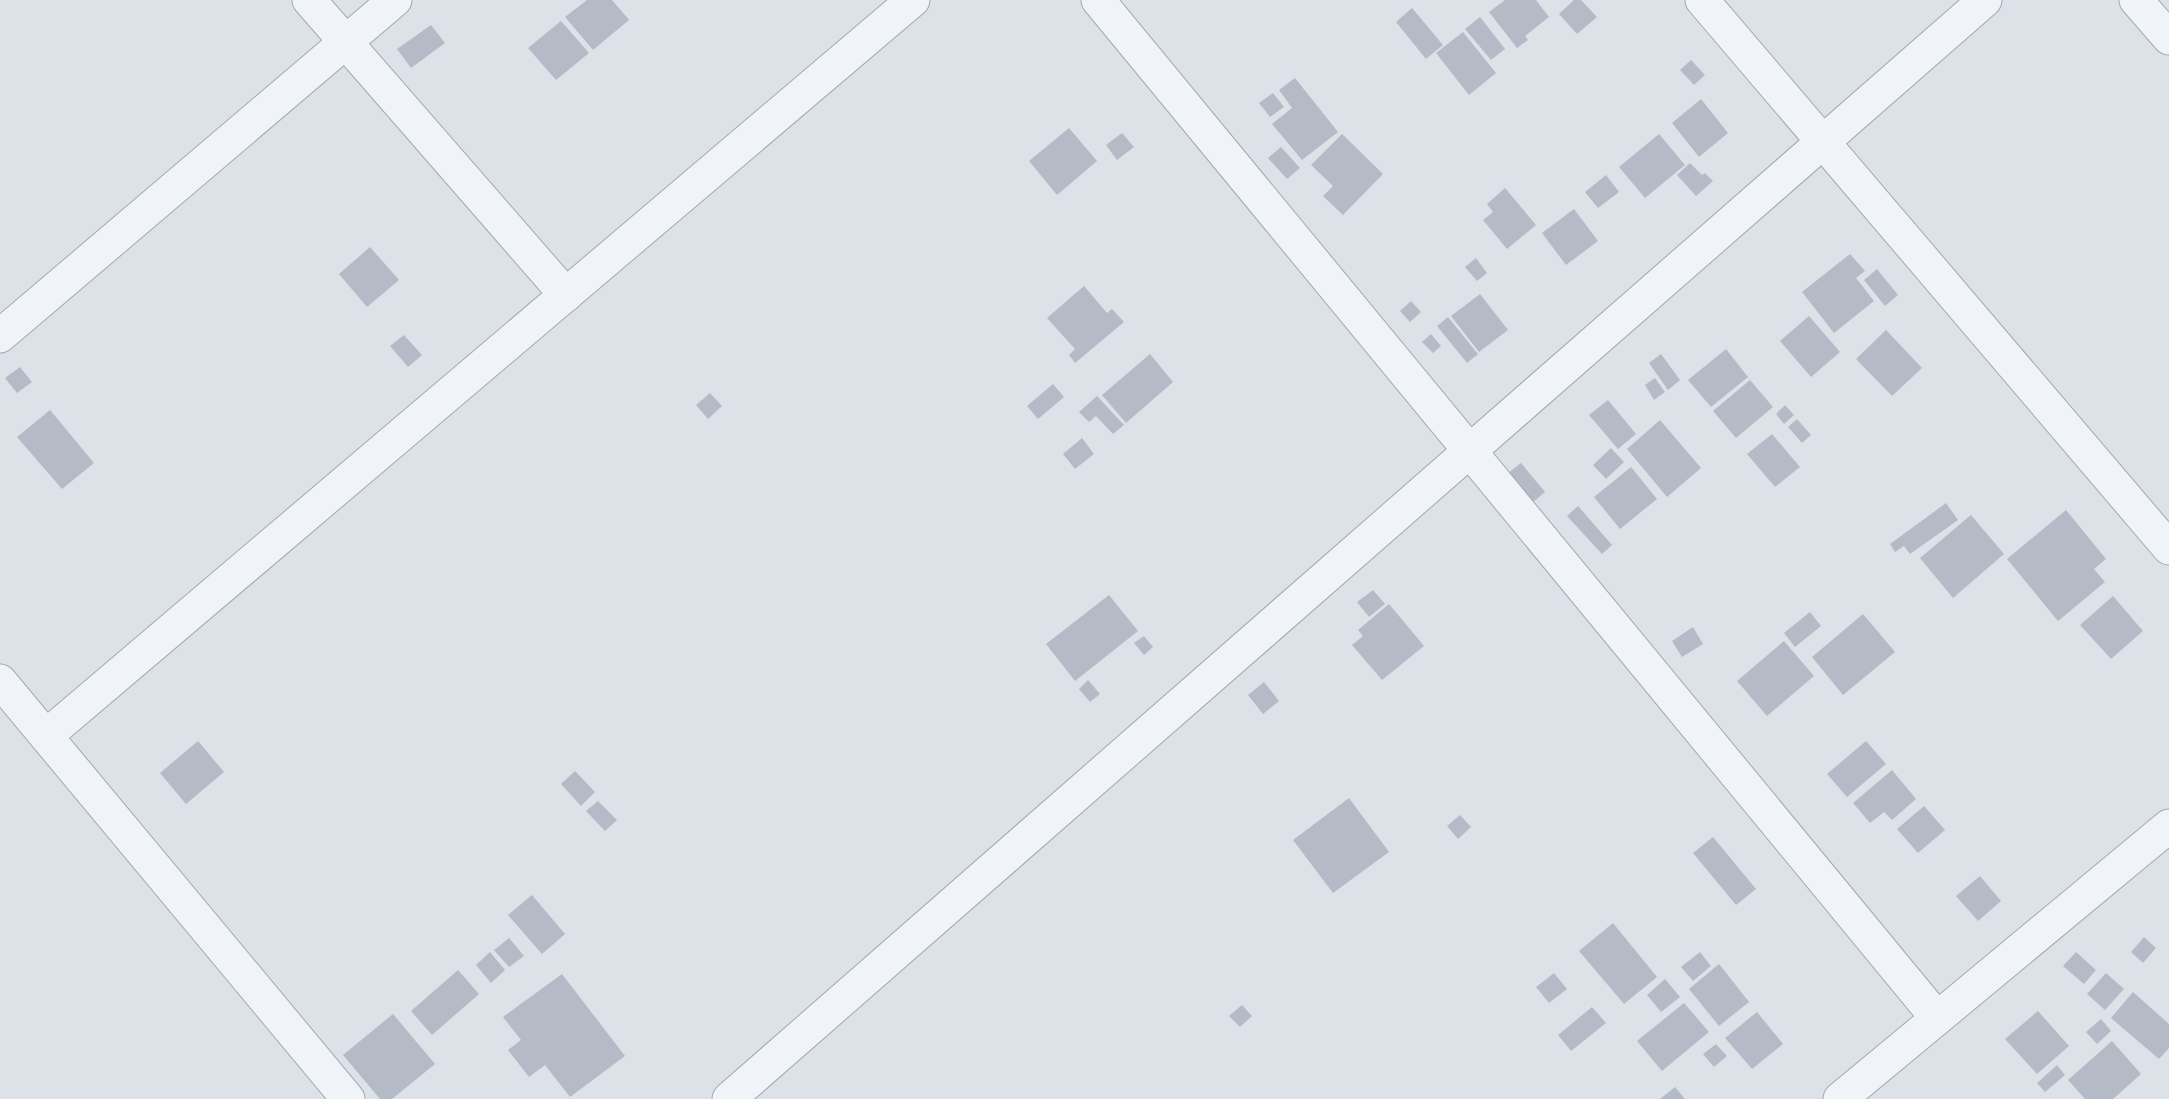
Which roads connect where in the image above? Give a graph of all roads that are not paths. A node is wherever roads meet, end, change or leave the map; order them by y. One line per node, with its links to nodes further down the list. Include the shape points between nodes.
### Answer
1 (309, 0): 9 (street)
2 (395, 0): 9 (street)
3 (914, 0): 11 (street)
4 (1098, 0): 13 (street)
5 (1702, 0): 10 (street)
6 (1985, 0): 10 (street)
7 (2136, 0): 8 (street)
8 (2169, 38)
9 (345, 42): 11 (street); 12 (street)
10 (1823, 142): 13 (street); 14 (street)
11 (566, 295): 16 (street)
12 (0, 336)
13 (1469, 450): 18 (street); 20 (street)
14 (2169, 548)
15 (0, 681): 16 (street)
16 (46, 736): 19 (street)
17 (2169, 826): 18 (street)
18 (1937, 1018): 21 (street)
19 (348, 1099)
20 (729, 1099)
21 (1840, 1099)

